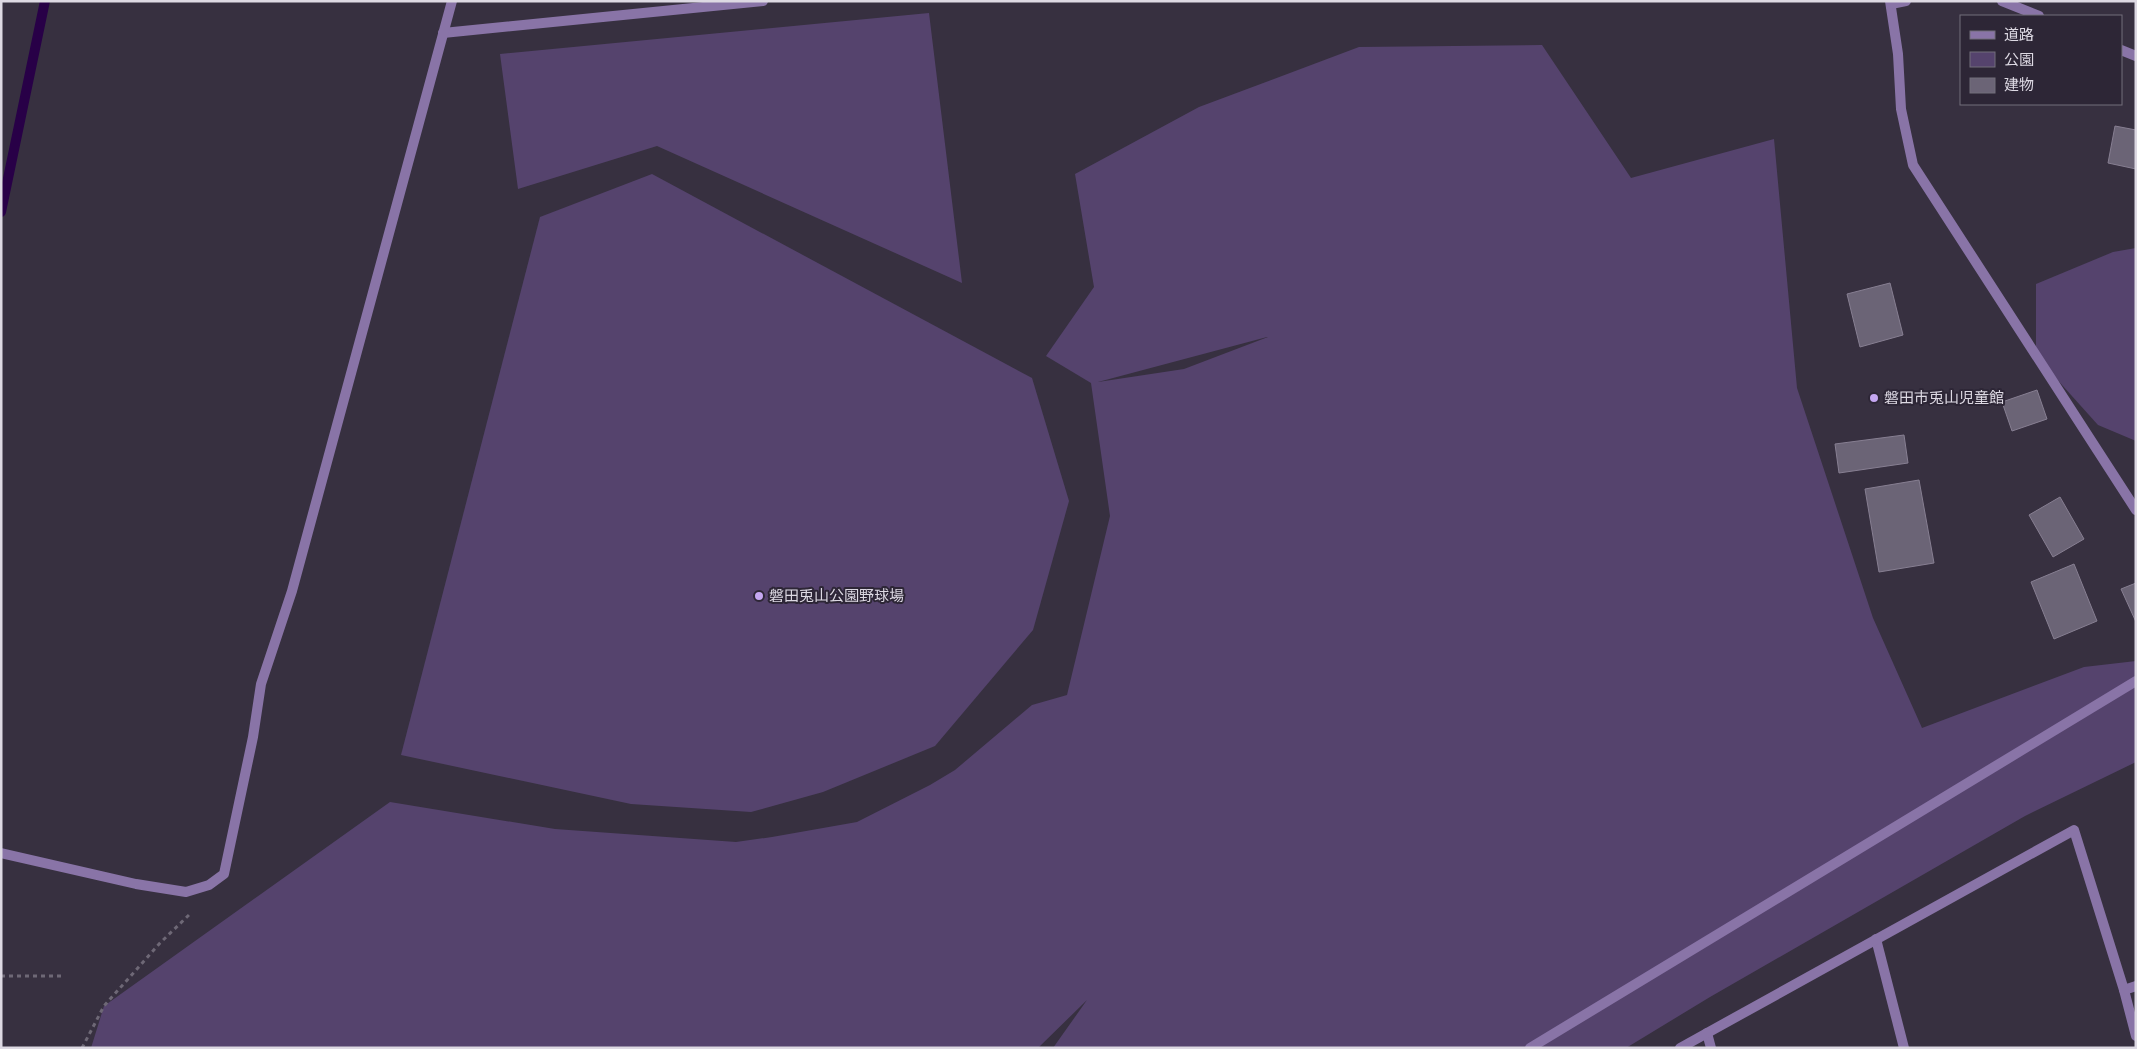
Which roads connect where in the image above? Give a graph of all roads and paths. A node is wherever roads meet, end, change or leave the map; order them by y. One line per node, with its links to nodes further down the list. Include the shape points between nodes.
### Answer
1 (452, 1): 7 (street)
2 (763, 1): 7 (street)
3 (1906, 1): 5 (street)
4 (2002, 1): 6 (street)
5 (1890, 3): 10 (street, via 1898,54 1901,109 1914,165)
6 (2037, 15)
7 (443, 33): 12 (street, via 292,591 261,684 224,874 209,885 186,892)
8 (2122, 50): 9 (street)
9 (2136, 56)
10 (2136, 510)
11 (2136, 680): 21 (street)
12 (1, 853)
13 (195, 909): 22 (path, via 104,1006)
14 (1876, 939): 18 (street, via 2074,830); 19 (street); 25 (street)
15 (1, 976): 16 (path)
16 (62, 976)
17 (2136, 986): 18 (street)
18 (2124, 990): 20 (street)
19 (1707, 1033): 23 (street); 24 (street)
20 (2136, 1036)
21 (1534, 1047)
22 (82, 1048)
23 (1680, 1048)
24 (1711, 1048)
25 (1904, 1048)

